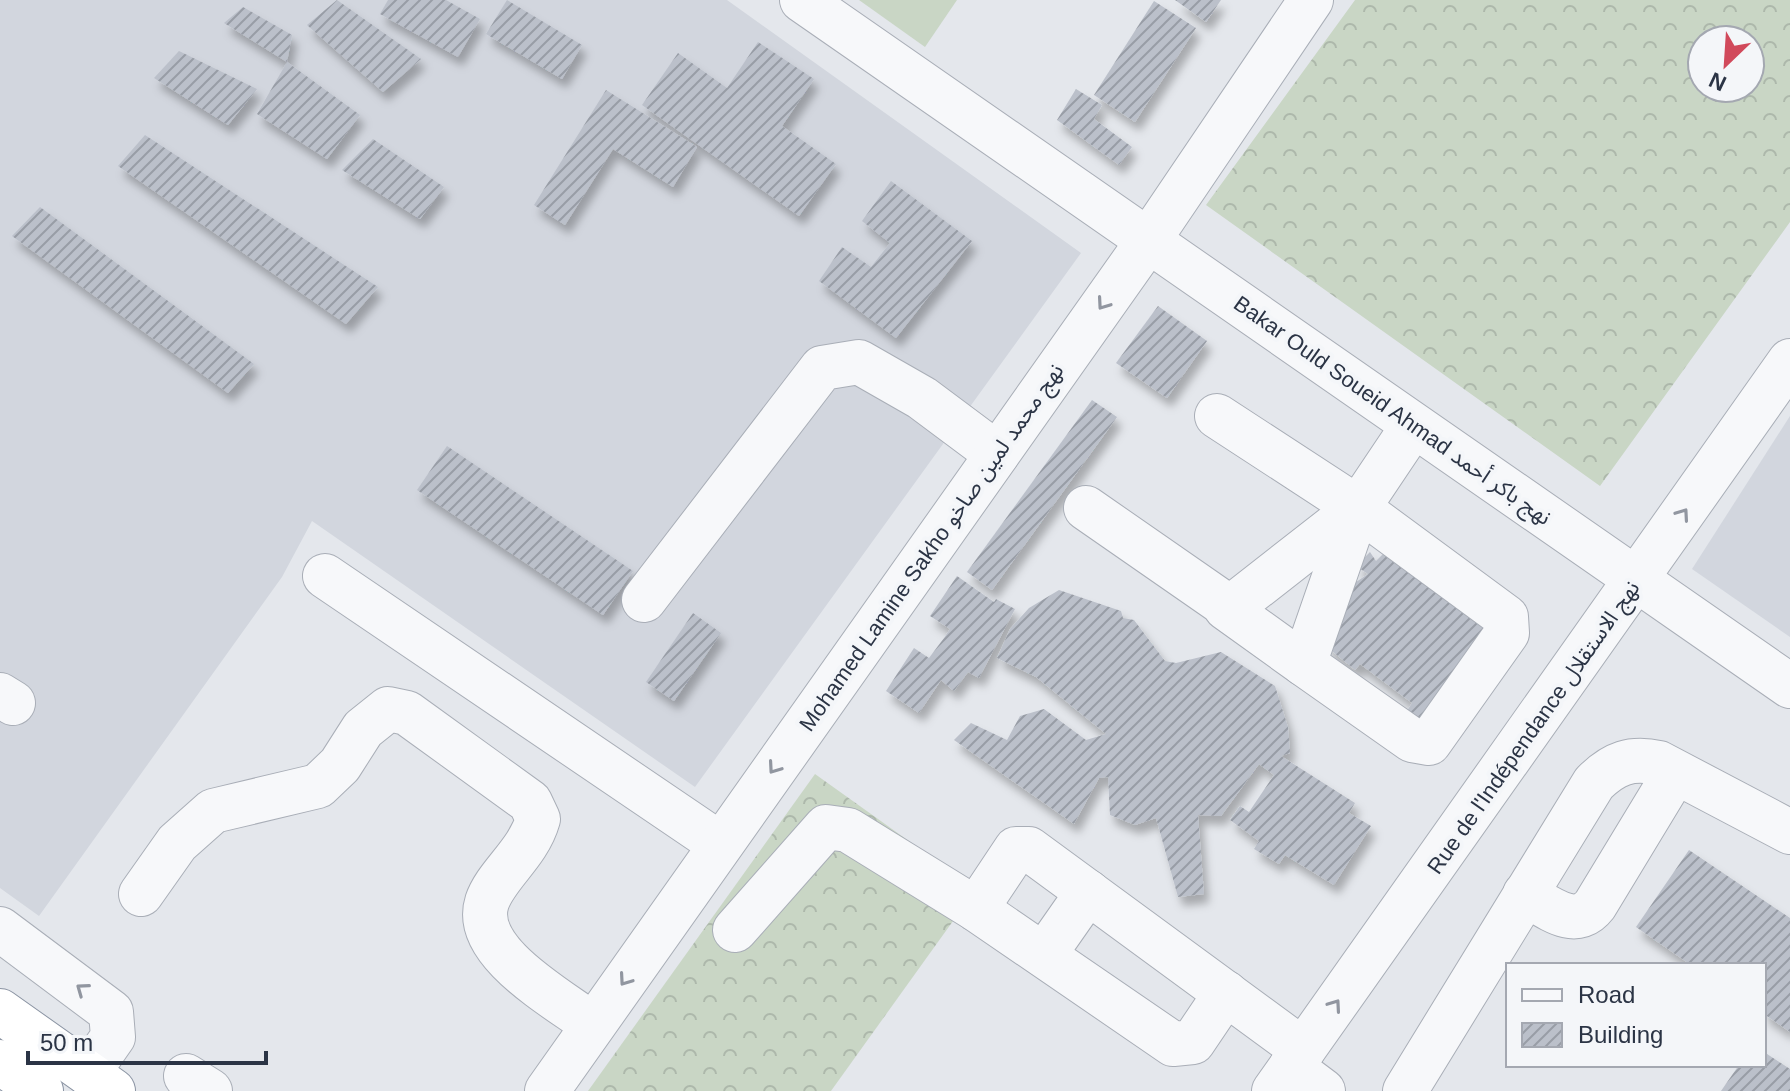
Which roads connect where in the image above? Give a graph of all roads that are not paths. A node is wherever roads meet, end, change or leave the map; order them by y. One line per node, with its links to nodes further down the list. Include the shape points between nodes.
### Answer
1 (802, 0): 3 (street, Bakar Ould Soueid Ahmad نهج باكر أحمد)
2 (1311, 0): 3 (street, Mohamed Lamine Sakho نهج محمد لمين صاخو)
3 (1148, 241): 6 (street, Bakar Ould Soueid Ahmad نهج باكر أحمد); 7 (street, Mohamed Lamine Sakho نهج محمد لمين صاخو, one-way to 7)
4 (1790, 361): 11 (street, Rue de l'Indépendance نهج الاستقلال, one-way to 4)
5 (1217, 416): 9 (street)
6 (1413, 426): 9 (street); 11 (street, Bakar Ould Soueid Ahmad نهج باكر أحمد)
7 (997, 454): 12 (street, via 922,398 859,362 822,368); 18 (street, Mohamed Lamine Sakho نهج محمد لمين صاخو, one-way to 18)
8 (1086, 508): 13 (street)
9 (1358, 508): 13 (street, via 1236,606); 14 (street); 14 (street, via 1506,617 1507,633 1429,743 1412,740)
10 (325, 576): 18 (street)
11 (1639, 578): 15 (street, Bakar Ould Soueid Ahmad نهج باكر أحمد); 30 (street, Rue de l'Indépendance نهج الاستقلال, one-way to 11)
12 (644, 600)
13 (1226, 608): 14 (street)
14 (1304, 664)
15 (1790, 686)
16 (1675, 773): 17 (street); 21 (street, via 1641,759 1606,770); 21 (street, via 1585,916 1571,918)
17 (1790, 832)
18 (720, 844): 28 (street, Mohamed Lamine Sakho نهج محمد لمين صاخو, one-way to 28)
19 (1088, 892): 22 (street, via 1029,849 1016,849); 25 (street); 26 (street)
20 (141, 894): 28 (street, via 177,843 213,811 318,786 340,765 363,729 388,709 407,713 530,802 538,819 533,837 487,902 486,932 505,959)
21 (1525, 894): 34 (street)
22 (976, 909): 24 (street, via 848,830 826,827); 25 (street)
23 (0, 929): 31 (street, one-way to 23, via 113,1037 111,1012)
24 (735, 930)
25 (1044, 955): 26 (street, via 1173,1044 1193,1042)
26 (1226, 993): 30 (street)
27 (0, 1011): 31 (highway)
28 (593, 1025): 33 (street, Mohamed Lamine Sakho نهج محمد لمين صاخو)
29 (0, 1062): 32 (highway)
30 (1298, 1075)
31 (100, 1082)
32 (41, 1091)
33 (547, 1091)
34 (1405, 1091)

